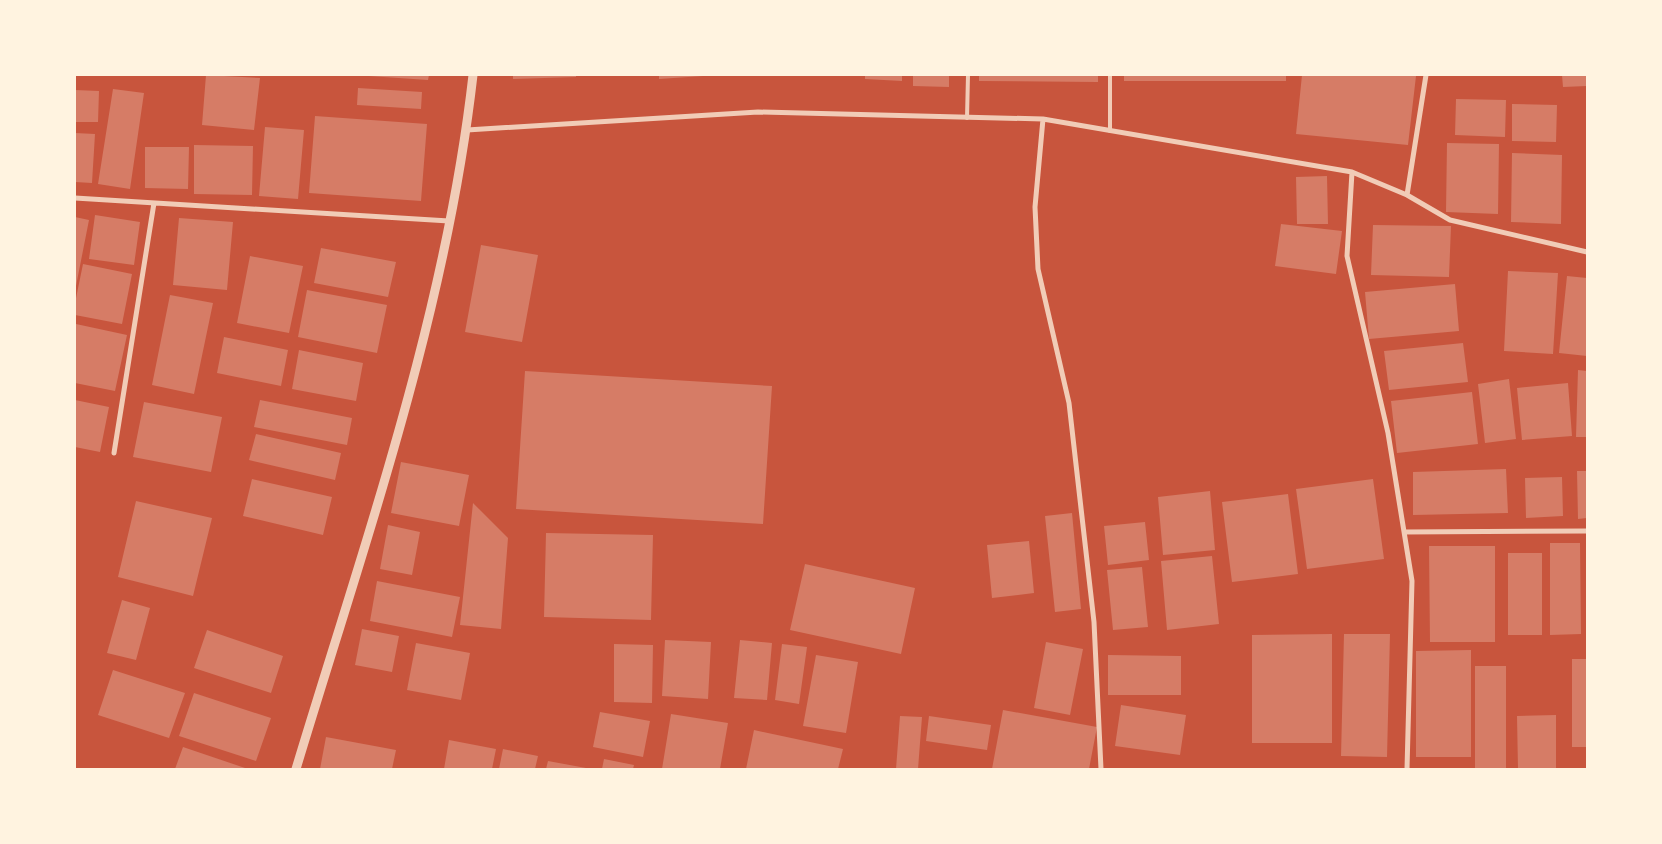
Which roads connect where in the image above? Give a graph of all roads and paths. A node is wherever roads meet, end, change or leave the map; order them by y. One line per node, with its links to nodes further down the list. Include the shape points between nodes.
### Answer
1 (473, 75): 7 (street)
2 (968, 75): 5 (lane)
3 (1110, 75): 8 (lane)
4 (1426, 75): 10 (street)
5 (967, 118): 6 (street); 7 (street, via 758,112)
6 (1043, 119): 8 (street); 19 (street, via 1035,207 1038,269 1068,403 1094,622)
7 (467, 130): 13 (street)
8 (1110, 131): 9 (street)
9 (1352, 172): 10 (street); 17 (street, via 1347,256 1388,433)
10 (1407, 195): 14 (street, via 1450,220)
11 (75, 198): 12 (street)
12 (154, 203): 13 (street); 15 (street)
13 (449, 221): 18 (street, via 413,381)
14 (1587, 252)
15 (114, 453)
16 (1587, 531): 17 (street)
17 (1404, 532): 20 (street, via 1412,581)
18 (296, 769)
19 (1101, 769)
20 (1407, 769)

